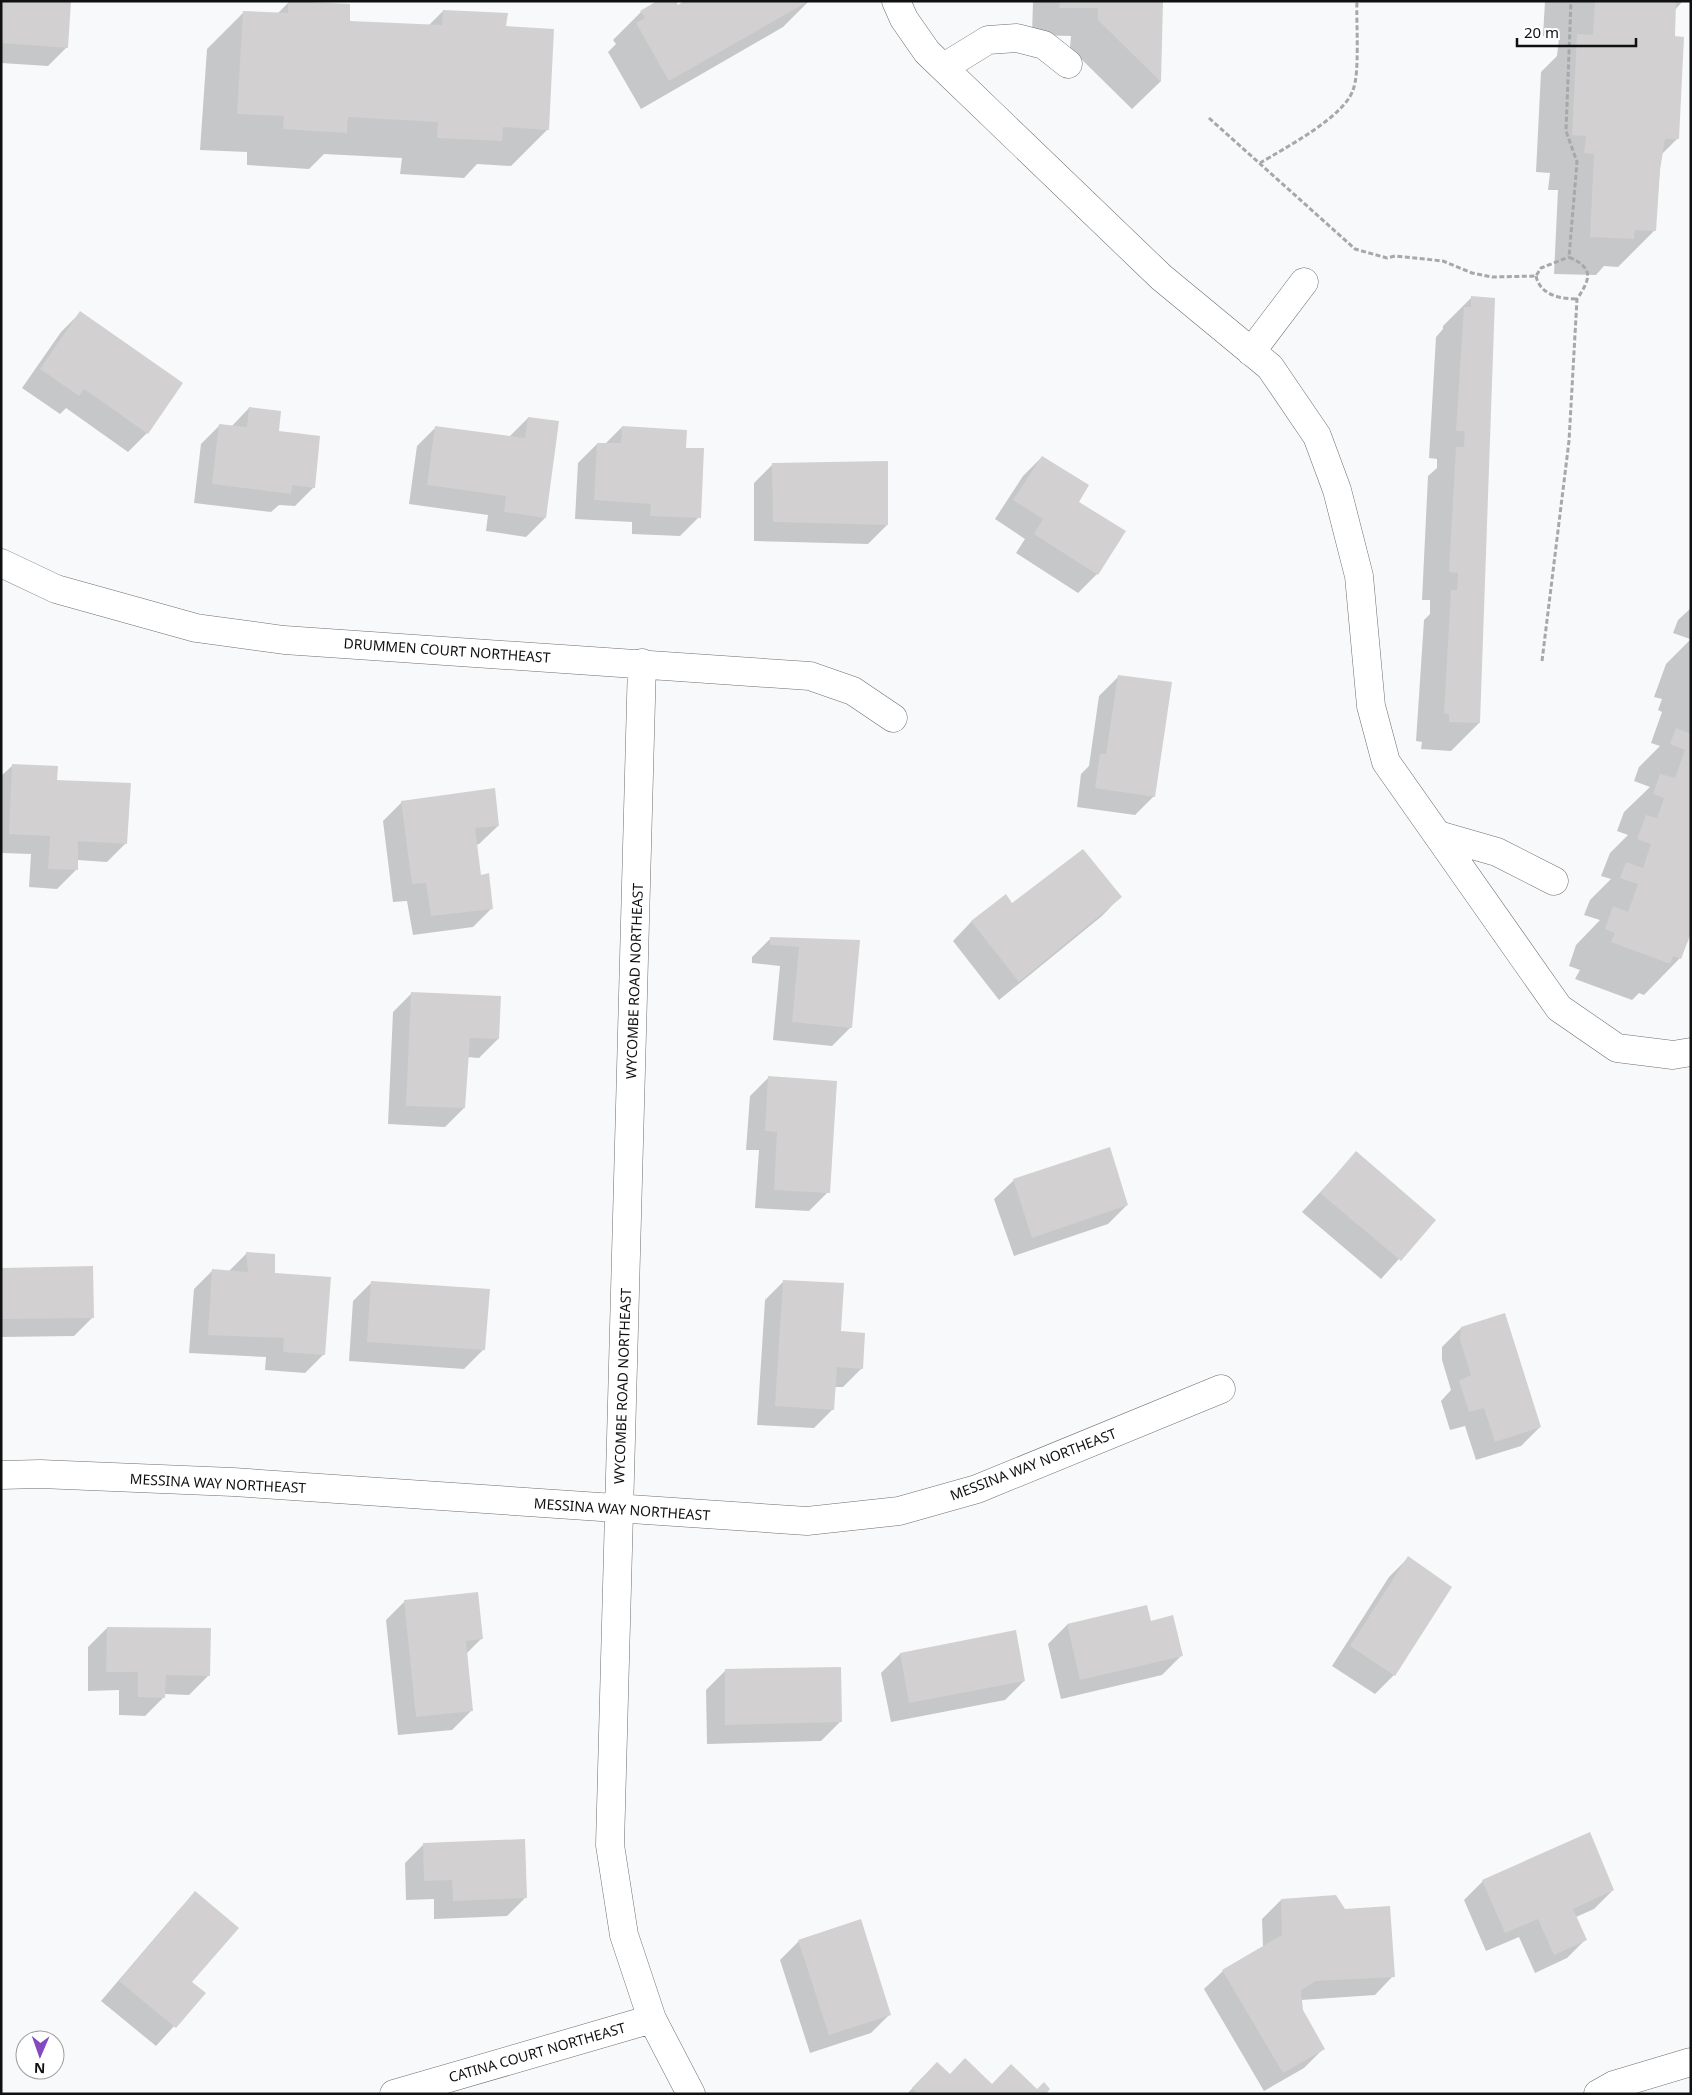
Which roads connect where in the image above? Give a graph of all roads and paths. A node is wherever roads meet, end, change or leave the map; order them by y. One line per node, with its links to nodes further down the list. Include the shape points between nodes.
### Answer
1 (896, 1): 5 (street, via 904,19 928,52)
2 (1357, 1): 7 (path, via 1354,88 1348,103 1302,138)
3 (1571, 1): 8 (path, via 1566,131 1577,162)
4 (1068, 64): 5 (street, via 1044,45 1017,38 988,40)
5 (944, 67): 12 (street, via 1161,277)
6 (1209, 118): 7 (path)
7 (1260, 163): 9 (path, via 1355,249 1387,258 1443,261 1492,277)
8 (1569, 257): 9 (path, via 1541,268); 11 (path, via 1589,273)
9 (1536, 276): 11 (path, via 1538,285 1547,292 1561,299)
10 (1304, 282): 12 (street)
11 (1577, 299): 14 (path, via 1569,441)
12 (1251, 352): 17 (street, via 1270,368 1317,436 1336,490 1359,576 1371,706 1386,762)
13 (1, 563): 15 (street, DRUMMEN COURT NORTHEAST, via 56,589 196,628 284,640)
14 (1542, 661)
15 (642, 663): 16 (street, DRUMMEN COURT NORTHEAST, via 810,676 853,691); 22 (street, WYCOMBE ROAD NORTHEAST)
16 (893, 718)
17 (1438, 835): 18 (street, via 1497,852); 19 (street, via 1558,1008 1618,1048 1673,1055)
18 (1554, 881)
19 (1691, 1052)
20 (1221, 1389): 22 (street, MESSINA WAY NORTHEAST, via 976,1489 899,1511 807,1521)
21 (1, 1476): 22 (street, MESSINA WAY NORTHEAST, via 40,1474 233,1482)
22 (619, 1510): 23 (street, WYCOMBE ROAD NORTHEAST, via 610,1845 624,1935)
23 (652, 2019): 25 (street, CATINA COURT NORTHEAST); 26 (street, WYCOMBE ROAD NORTHEAST)
24 (1691, 2062): 27 (street, via 1614,2085)
25 (394, 2094)
26 (691, 2094)
27 (1598, 2094)

